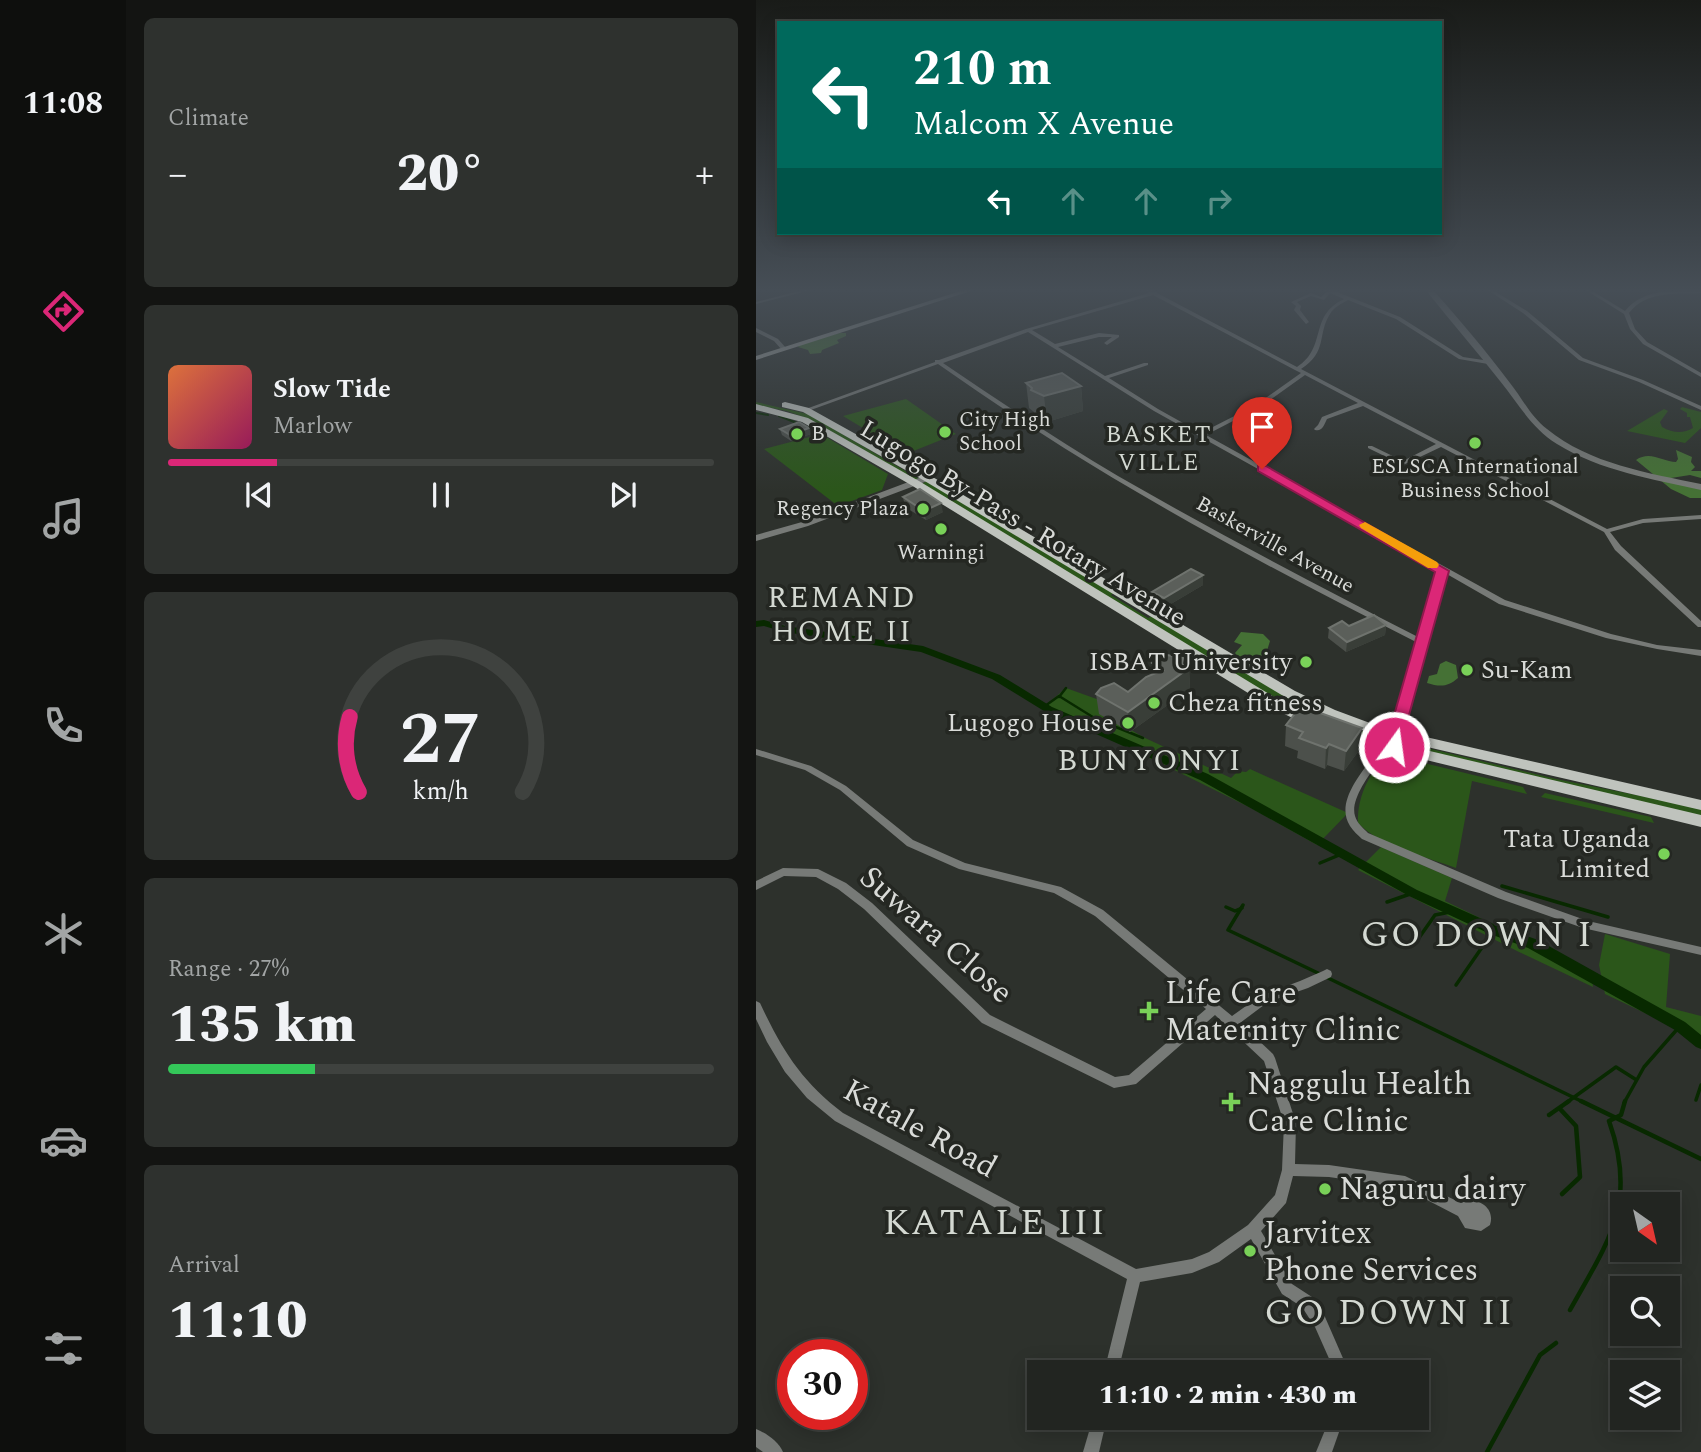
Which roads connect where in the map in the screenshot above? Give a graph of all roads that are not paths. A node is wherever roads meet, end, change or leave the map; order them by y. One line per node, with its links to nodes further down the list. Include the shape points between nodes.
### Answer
1 (949, 357): 9 (street)
2 (1071, 357): 14 (street)
3 (1274, 357): 12 (street)
4 (1312, 357): 12 (street)
5 (1459, 357): 10 (street)
6 (1484, 357): 10 (street)
7 (1578, 357): 18 (street)
8 (1669, 357): 13 (street)
9 (937, 361): 19 (street); 31 (street, Baskerville Avenue, via 1014,416 1098,467)
10 (1488, 362): 25 (street, via 1528,415 1565,445 1630,470)
11 (1146, 364): 14 (street)
12 (1300, 371): 16 (street); 21 (street, via 1258,406)
13 (1701, 375)
14 (1104, 378): 21 (street)
15 (756, 400): 19 (main road, Lugogo By-Pass - Rotary Avenue)
16 (1362, 404): 20 (street, via 1324,418); 22 (street)
17 (756, 407): 24 (main road, Lugogo By-Pass - Rotary Avenue, via 805,420)
18 (1701, 408)
19 (806, 410): 24 (main road, Lugogo By-Pass - Rotary Avenue)
20 (1317, 429)
21 (1200, 435): 29 (street)
22 (1441, 444): 23 (street, via 1403,463); 27 (street)
23 (1370, 447)
24 (921, 481): 28 (street); 33 (main road, Lugogo By-Pass - Rotary Avenue, via 1290,694)
25 (1701, 487)
26 (1701, 517): 27 (street, via 1643,521)
27 (1606, 531): 30 (street, via 1618,548)
28 (756, 538)
29 (1442, 571): 31 (street); 32 (street, via 1502,602 1553,619 1657,648)
30 (1701, 625)
31 (1422, 642): 33 (street)
32 (1701, 653)
33 (1391, 744): 35 (main road, Lugogo By-Pass - Rotary Avenue); 36 (main road, Lugogo By-Pass - Rotary Avenue); 38 (street, via 1362,778 1348,806 1352,824 1365,836 1502,895 1587,925)
34 (756, 752): 41 (street, via 808,768 843,788 910,843 963,866 1057,890 1089,908)
35 (1701, 805)
36 (1701, 821)
37 (756, 886): 41 (street, Suwara Close, via 793,870 830,879 868,906 986,1020 1114,1083 1132,1080)
38 (1701, 951)
39 (1327, 974): 42 (street, via 1261,1001)
40 (756, 1006): 46 (street, Katale Road, via 773,1045 815,1101)
41 (1214, 1009): 42 (street)
42 (1232, 1023): 43 (street, via 1269,1058 1276,1072 1290,1123)
43 (1288, 1170): 44 (street, via 1405,1182); 45 (street, via 1281,1198)
44 (1463, 1212)
45 (1253, 1230): 46 (street, via 1192,1266); 48 (street, via 1287,1289 1307,1302 1320,1322)
46 (1135, 1276): 47 (street)
47 (1114, 1360)
48 (1337, 1360)
49 (1097, 1430): 53 (street)
50 (1332, 1430): 54 (street)
51 (756, 1437): 52 (street)
52 (775, 1452)
53 (1091, 1452)
54 (1324, 1452)

